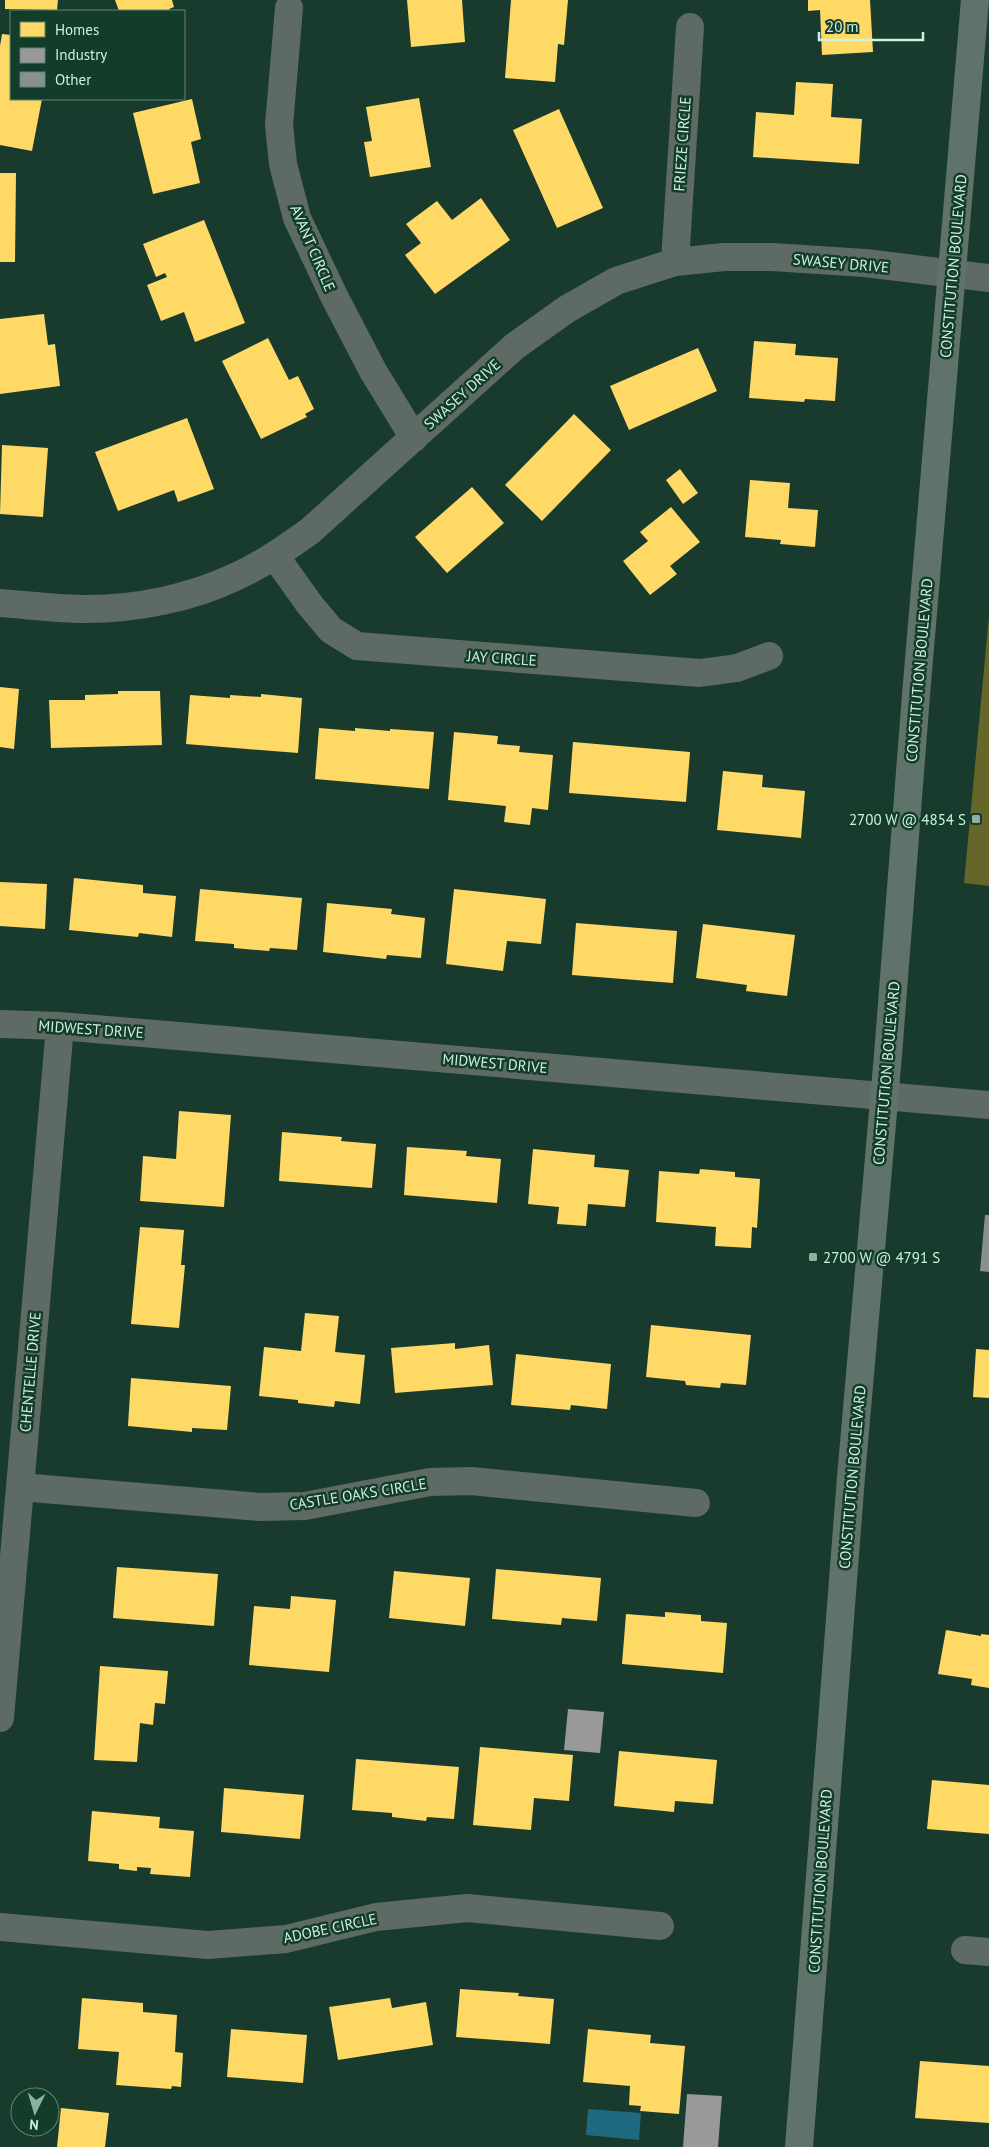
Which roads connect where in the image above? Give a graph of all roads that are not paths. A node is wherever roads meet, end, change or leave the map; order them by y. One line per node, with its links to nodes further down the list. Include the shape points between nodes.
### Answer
1 (975, 0): 5 (main road, CONSTITUTION BOULEVARD)
2 (289, 8): 7 (street, AVANT CIRCLE, via 279,125 283,164 297,218 373,371)
3 (690, 27): 4 (street, FRIEZE CIRCLE)
4 (675, 262): 5 (street, SWASEY DRIVE, via 772,257 865,263); 7 (street, SWASEY DRIVE, via 616,281 567,309 515,346)
5 (953, 274): 6 (street, SWASEY DRIVE); 13 (main road, CONSTITUTION BOULEVARD)
6 (989, 278)
7 (414, 438): 8 (street, SWASEY DRIVE, via 310,531)
8 (275, 556): 9 (street, SWASEY DRIVE, via 201,590 141,604 88,609); 10 (street, JAY CIRCLE, via 331,630 357,646 700,673 737,668)
9 (0, 602)
10 (769, 656)
11 (0, 1024): 12 (street, MIDWEST DRIVE)
12 (60, 1026): 13 (street, MIDWEST DRIVE); 15 (street, CHENTELLE DRIVE)
13 (885, 1095): 14 (street, MIDWEST DRIVE); 20 (main road, CONSTITUTION BOULEVARD)
14 (989, 1105)
15 (20, 1487): 16 (street, CASTLE OAKS CIRCLE, via 260,1507 296,1507 430,1482 471,1481); 17 (street, CHENTELLE DRIVE)
16 (696, 1503)
17 (0, 1718)
18 (660, 1926): 19 (street, ADOBE CIRCLE, via 466,1908 376,1917 286,1939 208,1945)
19 (0, 1927)
20 (799, 2147)

